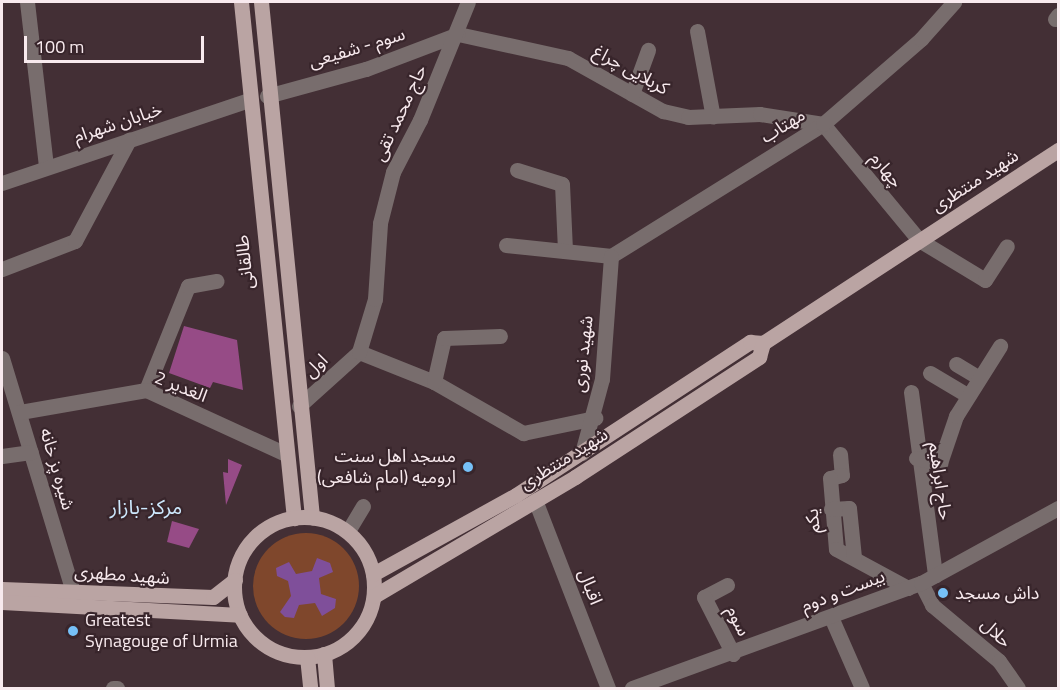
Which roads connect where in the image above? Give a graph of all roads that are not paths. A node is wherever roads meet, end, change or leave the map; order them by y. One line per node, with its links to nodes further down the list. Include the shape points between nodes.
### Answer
1 (27, 2): 16 (street)
2 (241, 2): 11 (main road, طالقانی)
3 (261, 2): 10 (main road)
4 (468, 2): 7 (street, حاج محمد تقی)
5 (954, 2): 13 (street, مهتاب, via 921,39)
6 (697, 31): 12 (street)
7 (458, 34): 9 (street, کربلایی چراغ, via 568,58); 10 (street, سوم - شفیعی, via 366,69); 29 (street, حاج محمد تقی, via 393,172 381,223 375,299)
8 (648, 50): 9 (street)
9 (632, 94): 12 (street, کربلایی چراغ, via 663,111)
10 (267, 96): 11 (main road); 38 (main road)
11 (248, 100): 14 (street, خیابان شهرام); 43 (main road, طالقانی)
12 (713, 117): 13 (street, کربلایی چراغ, via 786,115)
13 (823, 124): 19 (street, چهارم); 23 (street, مهتاب)
14 (129, 140): 16 (street, خیابان شهرام); 24 (street, via 75,241)
15 (1059, 150): 19 (main road, شهید منتظری)
16 (46, 167): 18 (street, خیابان شهرام)
17 (517, 170): 22 (street, via 562,184)
18 (2, 183)
19 (919, 240): 21 (street, چهارم, via 985,280); 27 (main road, شهید منتظری)
20 (506, 245): 22 (street)
21 (1007, 246)
22 (565, 251): 23 (street)
23 (611, 256): 40 (street, شهید نوری)
24 (2, 269)
25 (217, 281): 35 (street, via 188,286)
26 (500, 336): 34 (street, via 444,338)
27 (763, 343): 42 (main road, شهید منتظری, via 750,342); 48 (main road, شهید منتظری, via 759,357)
28 (1000, 345): 33 (street)
29 (359, 352): 34 (street); 38 (street, اول)
30 (2, 358): 39 (street, شیره پز خانه)
31 (956, 364): 33 (street)
32 (930, 373): 37 (street)
33 (978, 377): 37 (street)
34 (434, 382): 40 (street, via 523,433)
35 (146, 390): 39 (street, 2 الغدیر); 43 (street, 2 الغدیر)
36 (911, 392): 46 (street, حاج ابراهیم)
37 (967, 395): 46 (street, via 940,463)
38 (299, 406): 52 (main road)
39 (20, 412): 41 (street, شیره پز خانه)
40 (595, 418): 42 (street, شهید نوری)
41 (31, 452): 45 (street); 60 (street, شیره پز خانه)
42 (582, 453): 47 (main road, شهید منتظری)
43 (286, 454): 53 (main road, طالقانی)
44 (840, 454): 57 (street, یکم, via 842,476 830,478 836,549)
45 (2, 456)
46 (916, 458): 57 (street, حاج ابراهیم)
47 (565, 464): 48 (main road, via 573,468); 55 (main road, شهید منتظری)
48 (575, 477): 49 (main road, شهید منتظری)
49 (535, 501): 61 (main road, شهید منتظری); 71 (street, اقبال)
50 (363, 506): 54 (street)
51 (1059, 508): 57 (street, بیست و دوم)
52 (312, 517): 53 (main road); 54 (main road)
53 (294, 518): 56 (main road, via 268,527 248,545)
54 (348, 531): 55 (main road, via 366,554)
55 (373, 574): 61 (main road)
56 (235, 579): 60 (main road, شهید مطهری, via 213,597); 63 (main road)
57 (921, 582): 64 (street, بیست و دوم); 74 (street, حلال, via 932,604 999,662)
58 (727, 585): 66 (street, سوم, via 704,597)
59 (2, 589): 60 (main road, شهید مطهری)
60 (73, 591)
61 (374, 596): 65 (main road, via 357,632)
62 (2, 602): 63 (main road, شهید مطهری, via 47,610)
63 (240, 615): 67 (main road, via 275,651)
64 (831, 616): 66 (street, بیست و دوم); 73 (street)
65 (324, 654): 67 (main road); 70 (main road)
66 (733, 654): 68 (street, بیست و دوم)
67 (307, 657): 69 (main road)
68 (667, 684): 72 (street, بیست و دوم)
69 (310, 688)
70 (327, 688)
71 (608, 688)
72 (632, 688)
73 (862, 688)
74 (1018, 688)

